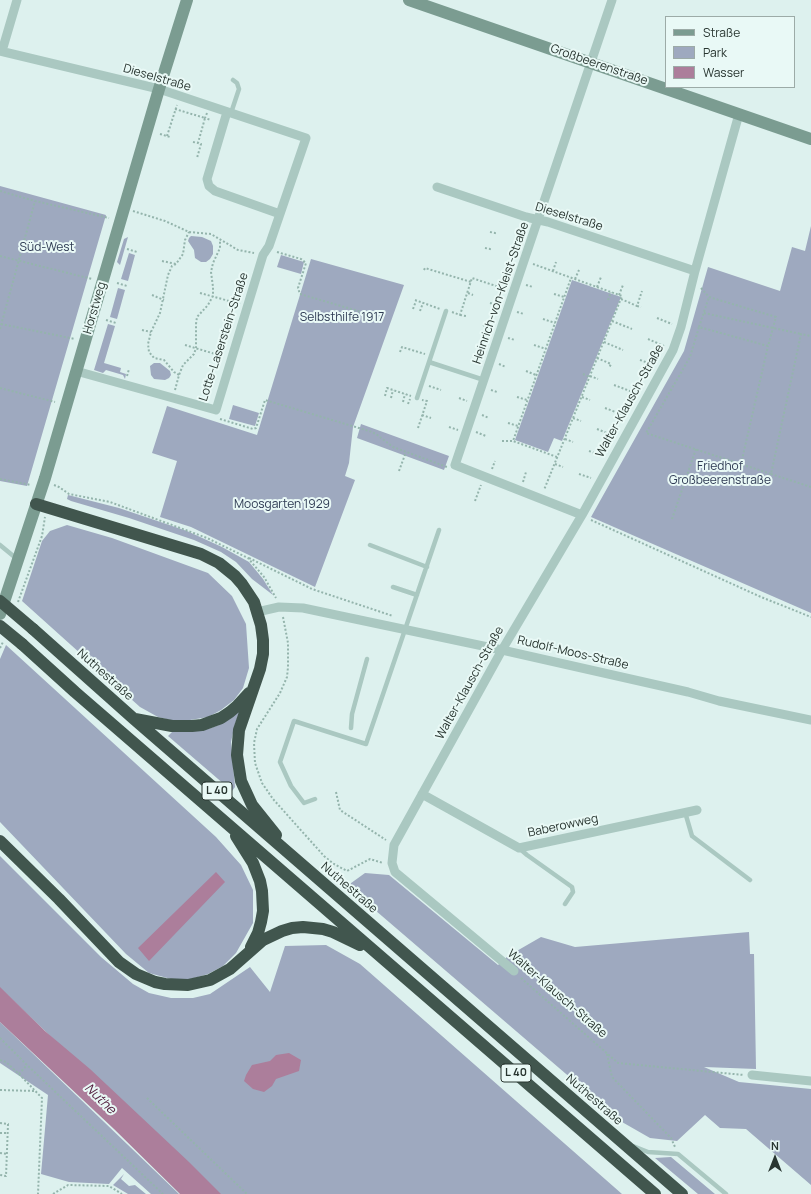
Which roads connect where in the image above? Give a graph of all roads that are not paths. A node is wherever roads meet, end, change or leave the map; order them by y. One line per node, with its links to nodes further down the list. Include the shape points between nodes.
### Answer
1 (17, 0): 5 (street)
2 (187, 0): 8 (street, Horstweg)
3 (409, 0): 6 (street, Großbeerenstraße)
4 (612, 0): 6 (street, Heinrich-von-Kleist-Straße)
5 (1, 51): 8 (street, Dieselstraße)
6 (591, 63): 10 (street, Großbeerenstraße); 15 (street, Heinrich-von-Kleist-Straße)
7 (233, 80): 9 (lane, via 239,89)
8 (159, 89): 9 (street, Dieselstraße); 19 (street, Horstweg)
9 (229, 113): 11 (street, Dieselstraße); 14 (street, via 207,179 209,186 215,191)
10 (739, 114): 12 (street, Großbeerenstraße); 16 (street, Walter-Klausch-Straße)
11 (306, 138): 14 (street, Lotte-Laserstein-Straße)
12 (811, 139)
13 (437, 187): 15 (street, Dieselstraße)
14 (280, 214): 19 (street, Lotte-Laserstein-Straße, via 247,307 216,410)
15 (539, 219): 16 (street, Dieselstraße); 20 (street, Heinrich-von-Kleist-Straße)
16 (695, 271): 23 (street, Walter-Klausch-Straße, via 673,350)
17 (446, 311): 18 (lane)
18 (429, 362): 20 (lane); 21 (lane)
19 (76, 371): 22 (street, Horstweg)
20 (484, 380): 23 (street, Heinrich-von-Kleist-Straße, via 455,465)
21 (417, 398)
22 (36, 504): 27 (street, Horstweg); 32 (highway, via 210,558 235,576 248,592)
23 (582, 515): 36 (street, Walter-Klausch-Straße)
24 (439, 530): 28 (lane)
25 (0, 545): 27 (lane)
26 (370, 545): 28 (lane)
27 (18, 560): 33 (street, Horstweg)
28 (427, 567): 30 (lane)
29 (393, 587): 30 (lane)
30 (417, 595): 34 (lane)
31 (0, 601): 39 (highway, Nuthestraße / L 40, bridge)
32 (258, 612): 34 (street, Rudolf-Moos-Straße, via 280,607 303,608); 38 (highway, via 263,654)
33 (0, 614)
34 (406, 625): 36 (street, Rudolf-Moos-Straße); 43 (lane, via 366,744 294,721 280,762 291,786 304,803)
35 (0, 626): 46 (highway, L 40, bridge)
36 (502, 650): 40 (street, Rudolf-Moos-Straße); 42 (street, Walter-Klausch-Straße)
37 (367, 659): 41 (lane, via 352,714)
38 (255, 682): 39 (highway, via 234,709 221,718 202,725 172,726); 49 (highway, via 238,743 241,781 252,806)
39 (134, 719): 49 (highway, Nuthestraße / L 40)
40 (811, 720)
41 (351, 728)
42 (422, 794): 48 (street, Baberowweg); 54 (street, Walter-Klausch-Straße, via 394,845 392,862 395,872)
43 (315, 799)
44 (697, 810): 45 (street, Baberowweg)
45 (685, 812): 48 (street, Baberowweg); 50 (lane, via 692,836)
46 (230, 826): 52 (highway, L 40); 53 (highway, via 253,863 262,891 261,922)
47 (0, 841): 53 (highway, via 119,962 145,979 165,984 199,983 225,972)
48 (519, 848): 51 (lane, via 572,887 573,892)
49 (300, 864): 57 (highway, Nuthestraße / L 40)
50 (750, 880)
51 (565, 904)
52 (376, 952): 53 (highway, via 333,932 303,927 272,935); 58 (highway, L 40)
53 (247, 953)
54 (514, 971)
55 (752, 1075): 56 (street)
56 (811, 1081)
57 (618, 1139): 59 (highway, Nuthestraße / L 40); 60 (lane, via 648,1152 678,1154)
58 (655, 1194)
59 (682, 1194)
60 (726, 1194)

